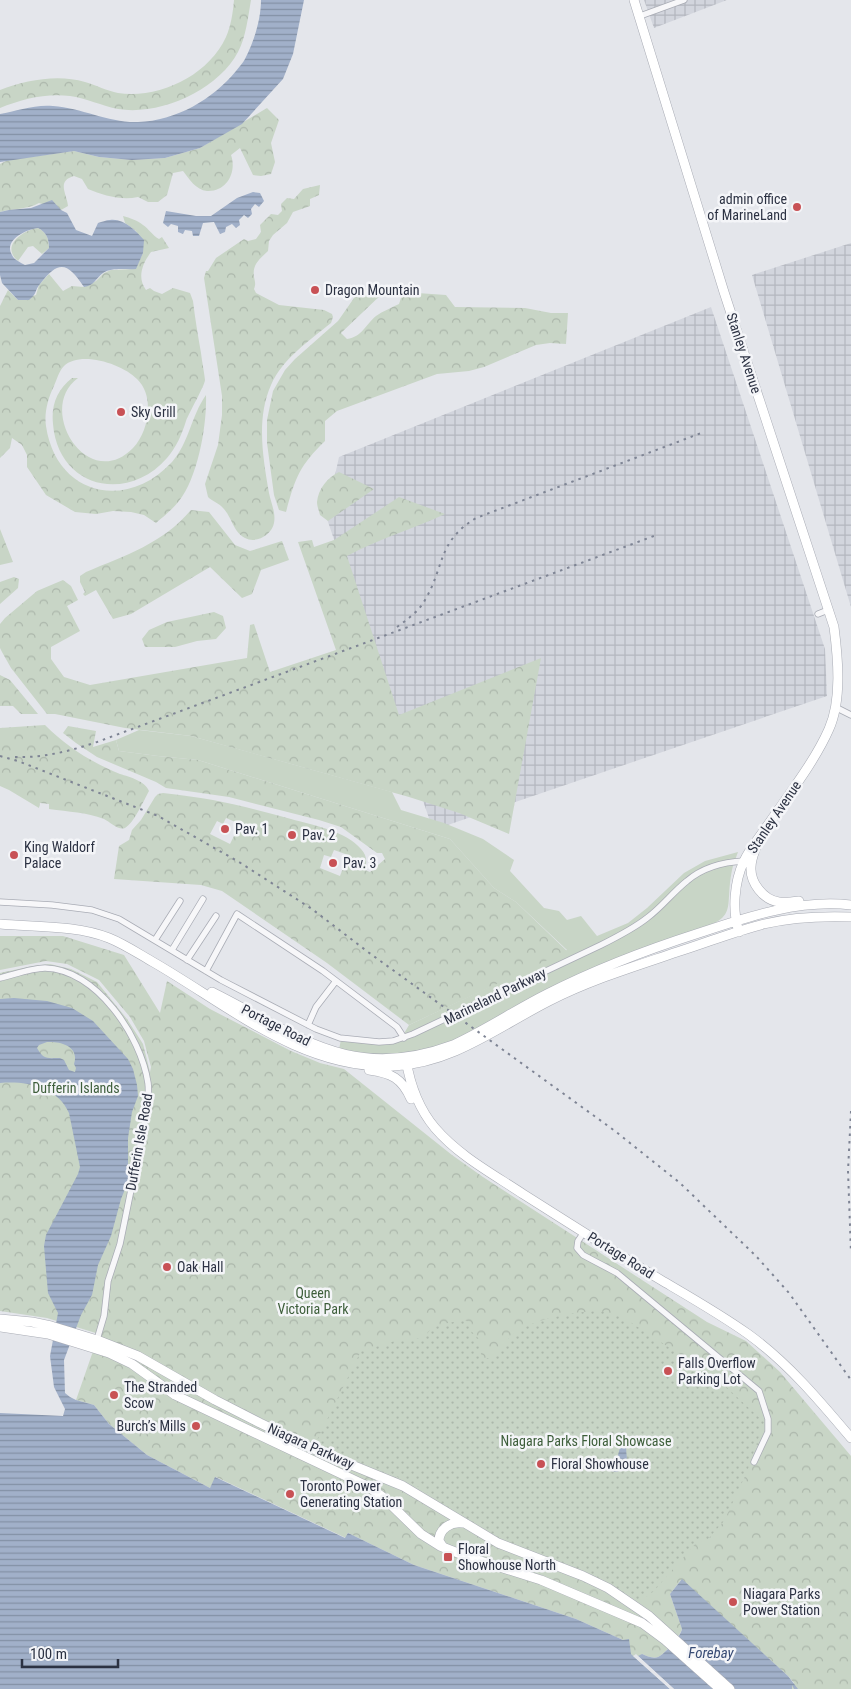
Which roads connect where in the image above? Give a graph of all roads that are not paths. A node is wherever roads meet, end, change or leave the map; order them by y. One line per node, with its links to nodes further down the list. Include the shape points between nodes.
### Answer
1 (634, 0): 3 (main road, Stanley Avenue)
2 (684, 0): 3 (street)
3 (640, 16): 4 (main road, Stanley Avenue, via 722,284)
4 (828, 610): 5 (street); 6 (main road, Stanley Avenue, via 834,627 839,666)
5 (818, 614)
6 (835, 707): 7 (street); 8 (main road, Stanley Avenue, via 830,728 819,749)
7 (851, 715)
8 (759, 837): 9 (main road, Stanley Avenue); 12 (main road, via 751,866 752,875 756,886 766,897 777,902)
9 (744, 861): 17 (main road, Stanley Avenue, via 736,886); 29 (street, Marineland Parkway, via 698,873 657,910 628,930)
10 (203, 899): 21 (street)
11 (180, 901): 20 (street)
12 (851, 901)
13 (0, 902): 20 (street, via 92,910 119,918)
14 (851, 905): 17 (main road, Marineland Parkway, via 776,910)
15 (216, 916): 22 (street)
16 (851, 918): 19 (main road, Marineland Parkway, via 791,919)
17 (735, 921): 19 (main road, Stanley Avenue); 30 (main road, Marineland Parkway, via 615,962 462,1041)
18 (0, 924): 24 (main road, Portage Road, via 98,935)
19 (738, 932): 30 (main road, Marineland Parkway, via 596,980 466,1047 439,1057)
20 (155, 940): 21 (street)
21 (172, 950): 22 (street)
22 (187, 960): 23 (street)
23 (206, 970): 26 (street, via 238,914); 28 (street, Marineland Parkway)
24 (175, 974): 27 (main road, Portage Road); 30 (main road, Portage Road, via 321,1048 345,1055)
25 (0, 978): 36 (street, Dufferin Isle Road, via 44,968 66,972 86,982 122,1020 141,1056 148,1084 148,1106)
26 (336, 981): 28 (street, via 316,1007); 29 (street, via 398,1027)
27 (257, 1025): 30 (main road, Portage Road, via 301,1048 330,1058 367,1065); 31 (main road, via 282,1044 313,1058 350,1068 384,1072 396,1078 403,1084 424,1123 439,1140 470,1164)
28 (308, 1025): 29 (street, Marineland Parkway, via 340,1038 379,1042)
29 (404, 1038)
30 (406, 1061): 31 (main road, Portage Road, via 418,1100 434,1127 462,1153)
31 (494, 1175): 32 (main road, Portage Road)
32 (584, 1232): 37 (main road, Portage Road, via 715,1312 773,1353); 38 (street, via 577,1248 583,1255 617,1273 759,1391 768,1419 768,1432)
33 (0, 1319): 35 (main road, Niagara Parkway, via 32,1322)
34 (0, 1326): 35 (main road, Niagara Parkway)
35 (50, 1330): 36 (main road, Niagara Parkway)
36 (96, 1344): 39 (main road, Niagara Parkway, via 146,1360 298,1442 403,1486); 40 (main road, Niagara Parkway, via 132,1364 174,1395 369,1487 421,1534)
37 (851, 1438)
38 (754, 1462)
39 (465, 1524): 40 (main road, via 455,1523 442,1531 439,1541); 41 (main road, Niagara Parkway, via 508,1548 608,1588 636,1606)
40 (444, 1548): 41 (main road, Niagara Parkway, via 566,1589 635,1619)
41 (672, 1641): 42 (main road, Niagara Parkway); 43 (main road, Niagara Parkway)
42 (720, 1689)
43 (730, 1689)

